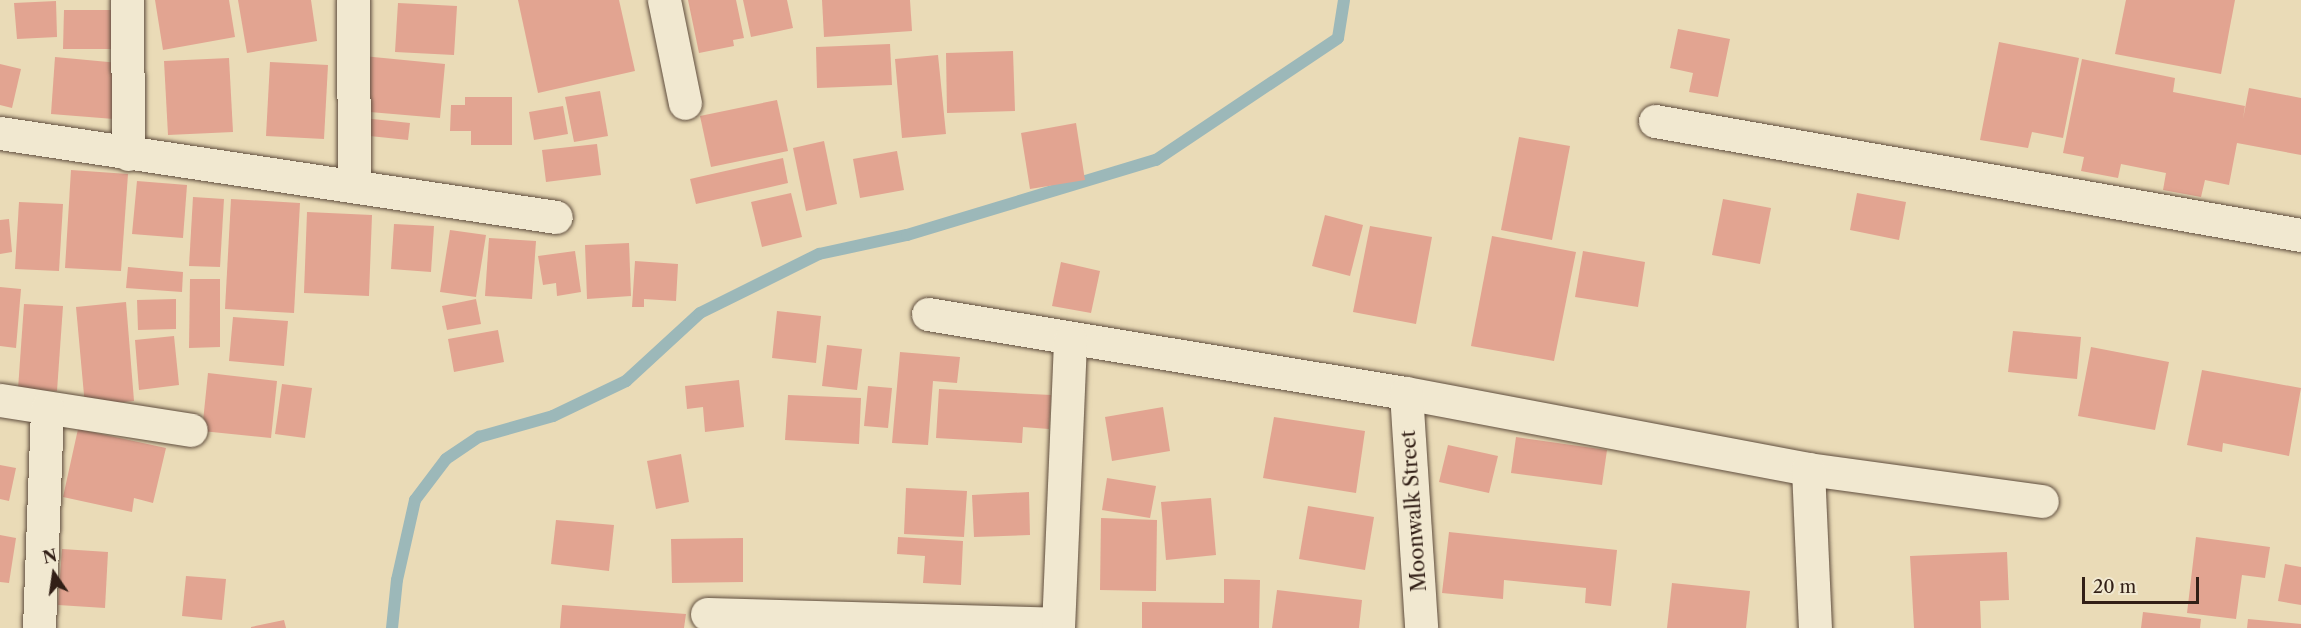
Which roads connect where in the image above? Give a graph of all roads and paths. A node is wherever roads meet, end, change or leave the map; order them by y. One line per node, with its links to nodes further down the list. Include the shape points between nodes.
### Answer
1 (127, 0): 7 (street)
2 (353, 0): 8 (street)
3 (664, 0): 4 (street)
4 (685, 103)
5 (1655, 121): 10 (street)
6 (0, 133): 7 (street)
7 (128, 154): 8 (street)
8 (354, 185): 9 (street)
9 (556, 217)
10 (2301, 235)
11 (928, 314): 12 (street)
12 (1070, 340): 13 (street); 20 (street)
13 (1406, 393): 17 (street); 22 (street, Moonwalk Street)
14 (0, 400): 15 (street)
15 (47, 408): 16 (street); 21 (street)
16 (191, 430)
17 (1808, 469): 18 (street); 23 (street)
18 (2042, 501)
19 (707, 614): 20 (street)
20 (1058, 626)
21 (39, 628)
22 (1421, 628)
23 (1815, 628)

